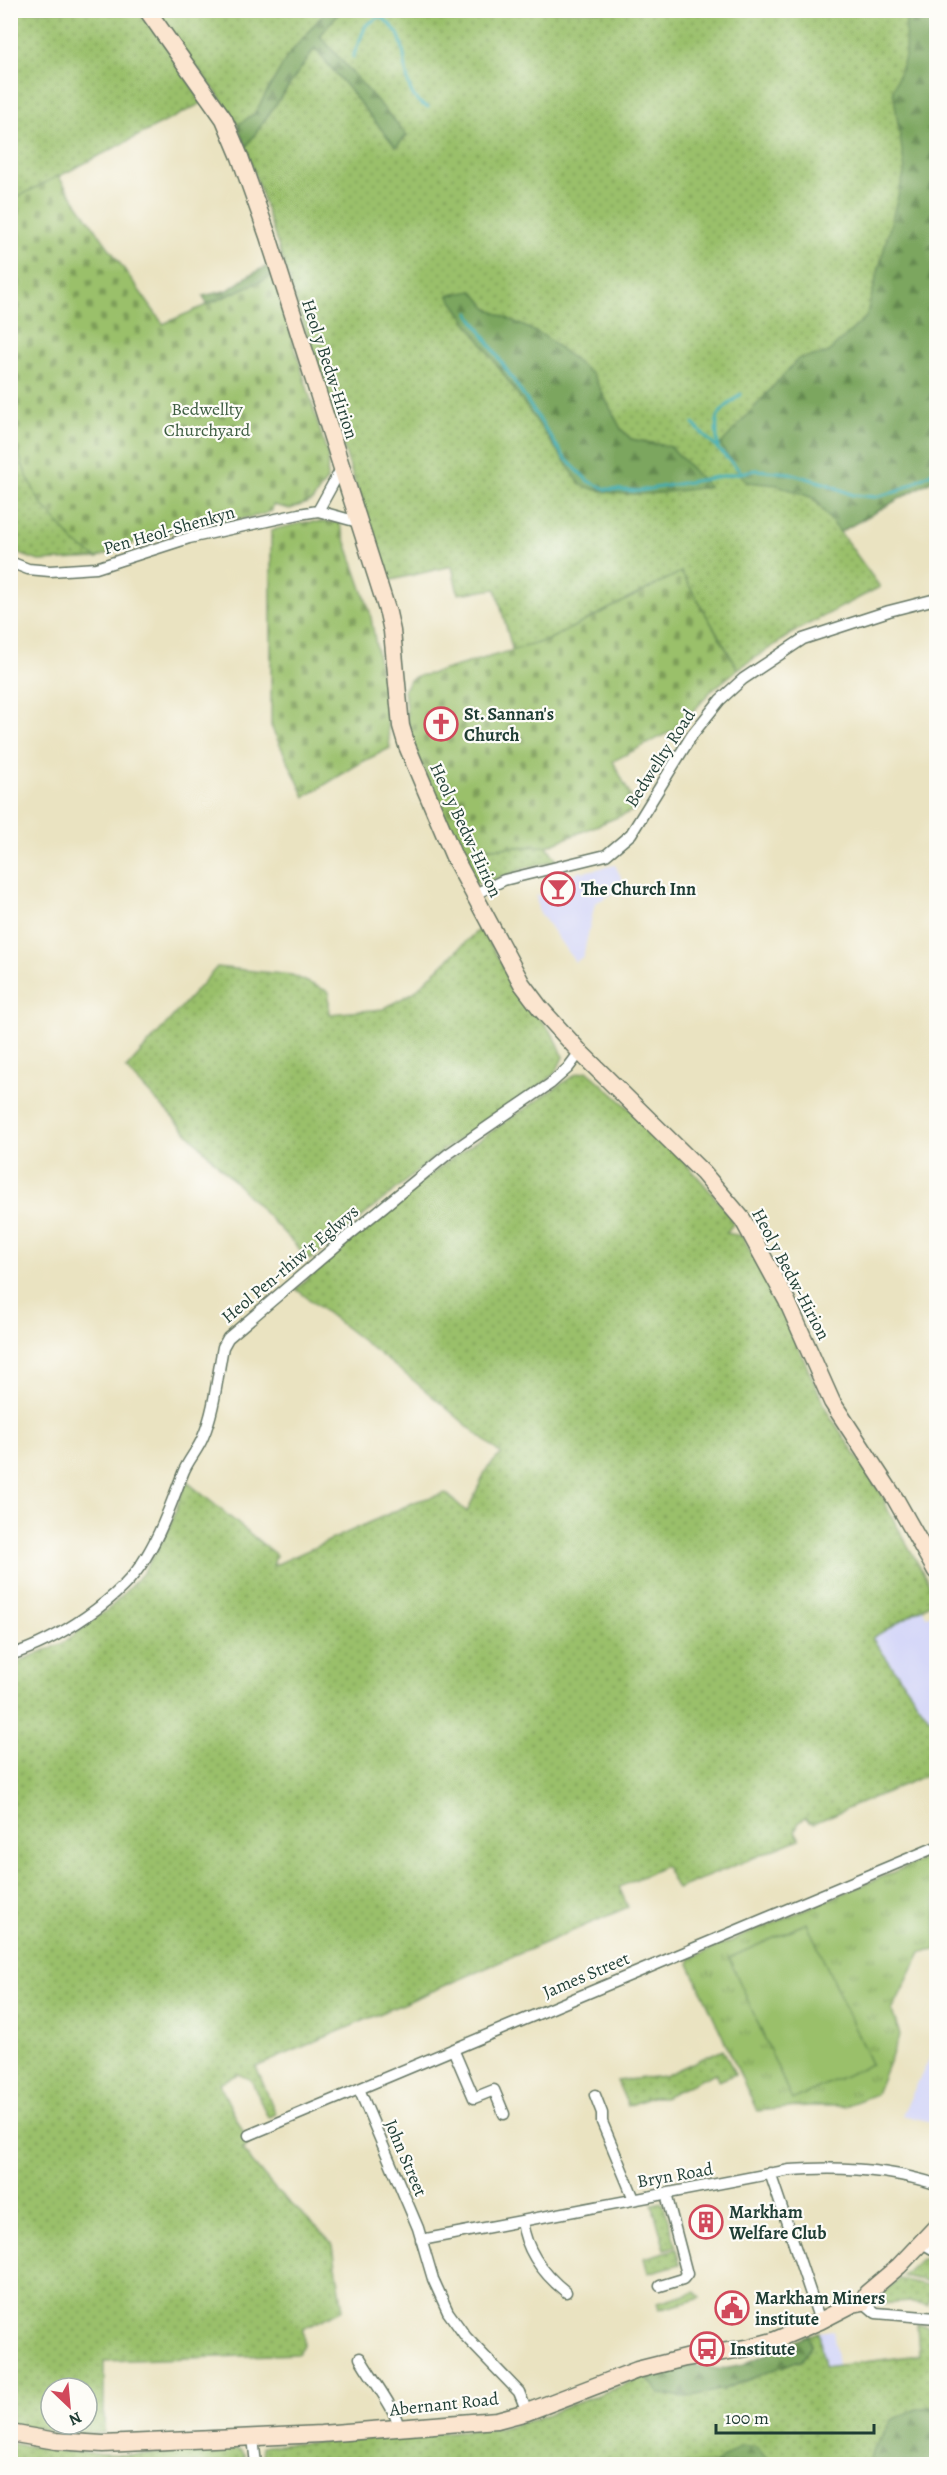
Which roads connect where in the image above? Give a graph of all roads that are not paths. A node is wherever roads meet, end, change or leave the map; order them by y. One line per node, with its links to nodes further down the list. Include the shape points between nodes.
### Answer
1 (147, 10): 2 (street, Heol y Bedw-Hirion, via 224,119 236,147)
2 (341, 469): 3 (street); 4 (street, Heol y Bedw-Hirion)
3 (318, 511): 4 (street, Pen Heol-Shenkyn); 5 (street, Pen Heol-Shenkyn, via 210,532 96,568 50,571)
4 (358, 522): 7 (street, Heol y Bedw-Hirion, via 392,631 401,726 407,746)
5 (10, 562)
6 (936, 599): 7 (street, Bedwellty Road, via 888,610 803,639 743,679 720,700 692,735 631,834 606,855 504,880)
7 (473, 895): 8 (street, Heol y Bedw-Hirion, via 522,984)
8 (580, 1052): 9 (street, Heol y Bedw-Hirion, via 704,1173 742,1220 787,1301 832,1402 896,1500); 10 (street, Heol Pen-rhiw'r Eglwys, via 550,1084 448,1154 228,1338 204,1434 184,1469 145,1559 113,1595 84,1618 51,1639)
9 (936, 1571)
10 (10, 1655)
11 (936, 1847): 12 (street, James Street)
12 (453, 2049): 13 (street, James Street); 15 (street, via 474,2098 494,2090)
13 (359, 2089): 16 (street, James Street); 23 (street, John Street)
14 (595, 2095): 20 (street)
15 (504, 2115)
16 (249, 2135)
17 (770, 2173): 18 (street, Bryn Road, via 849,2168); 19 (street, Bryn Road); 29 (street)
18 (936, 2184)
19 (666, 2194): 20 (street, Bryn Road); 25 (street, via 687,2274)
20 (634, 2199): 21 (street, Bryn Road)
21 (522, 2221): 23 (street, Bryn Road); 26 (street, via 534,2258)
22 (936, 2227): 24 (street)
23 (421, 2240): 31 (street, John Street, via 448,2312 466,2337 519,2392)
24 (929, 2247): 27 (street, via 867,2293)
25 (660, 2286)
26 (566, 2292)
27 (863, 2302): 28 (street, via 876,2313); 29 (street, Abernant Road)
28 (936, 2318)
29 (820, 2321): 31 (street, Abernant Road, via 773,2341 638,2370)
30 (360, 2358): 32 (street, via 394,2411)
31 (527, 2412): 32 (street, Abernant Road, via 497,2420)
32 (399, 2429): 34 (street, Abernant Road)
33 (10, 2433): 34 (street, Abernant Road, via 103,2444)
34 (253, 2438): 35 (street)
35 (256, 2464)

